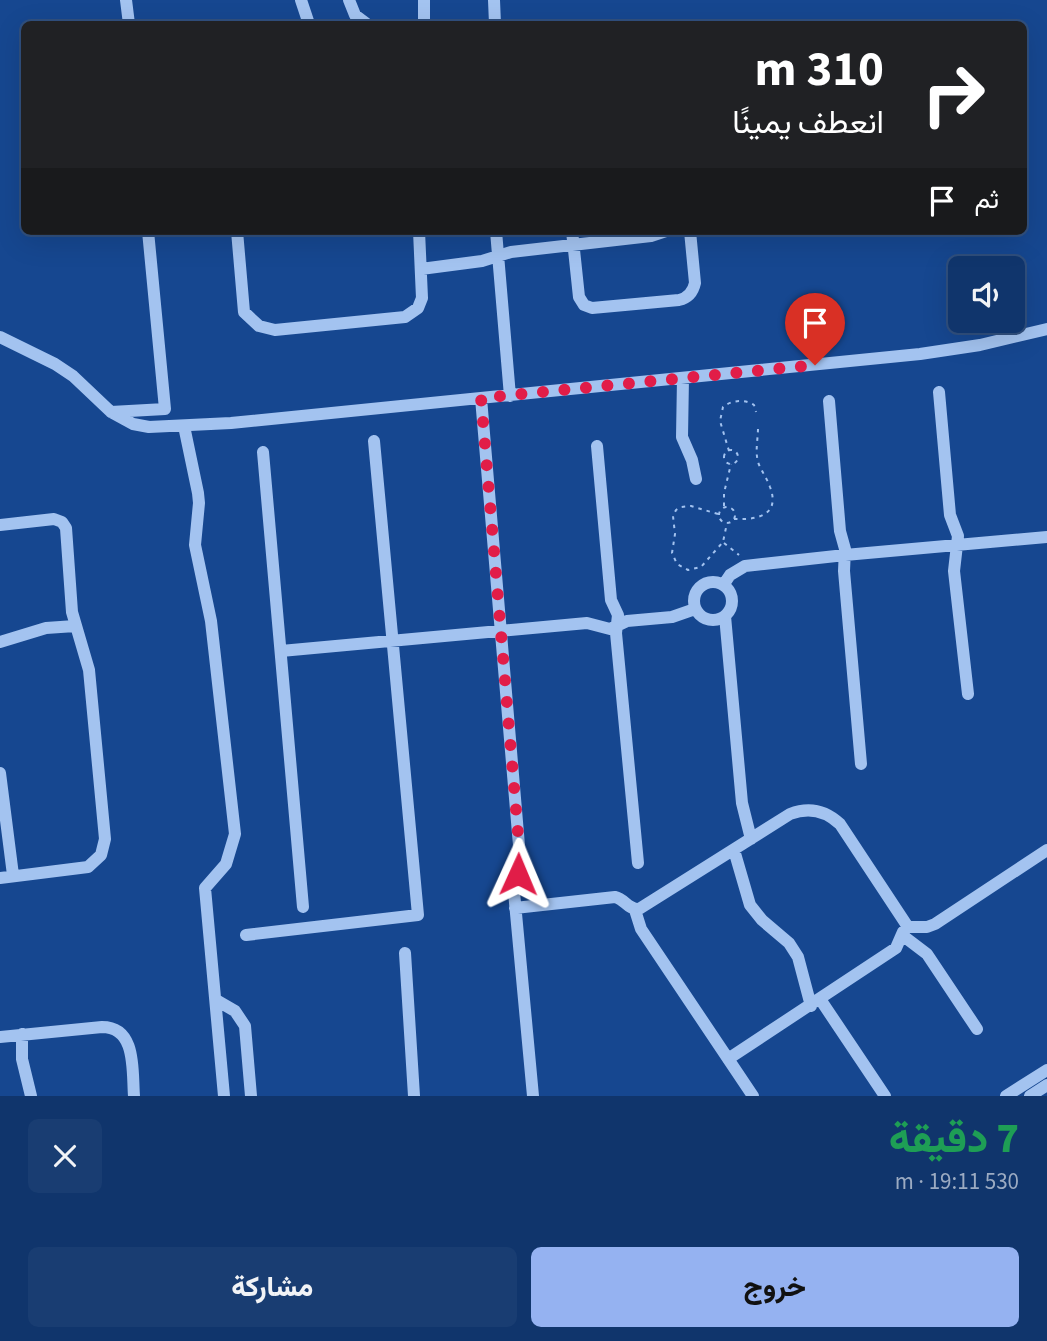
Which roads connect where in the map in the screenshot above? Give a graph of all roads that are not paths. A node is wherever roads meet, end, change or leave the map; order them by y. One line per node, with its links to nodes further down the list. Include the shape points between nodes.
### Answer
1 (126, 0): 6 (street)
2 (301, 0): 7 (street)
3 (424, 0): 9 (street)
4 (494, 0): 10 (street)
5 (351, 5): 8 (street)
6 (129, 21)
7 (308, 21)
8 (364, 21)
9 (425, 21)
10 (495, 21)
11 (148, 235): 28 (street, via 165,409)
12 (237, 235): 20 (street, via 244,312 270,330 410,315 421,303)
13 (419, 235): 20 (street)
14 (496, 235): 19 (street)
15 (572, 235): 18 (street)
16 (653, 235): 18 (street)
17 (690, 235): 18 (street, via 695,283 690,295 679,300 588,307 579,298)
18 (573, 245): 19 (street)
19 (498, 256): 20 (street); 25 (street)
20 (421, 269)
21 (1047, 329): 23 (street, via 920,354)
22 (0, 337): 29 (street, via 65,371)
23 (683, 378): 25 (street); 35 (street, via 682,437)
24 (939, 392): 38 (street, via 950,515)
25 (510, 396): 26 (street)
26 (481, 398): 30 (street); 45 (street)
27 (829, 401): 39 (street)
28 (148, 409): 29 (street); 31 (street)
29 (111, 412): 31 (street)
30 (184, 426): 31 (street); 63 (street, via 198,493 195,545 211,621 235,834 226,864 205,888)
31 (145, 427)
32 (374, 441): 46 (street)
33 (597, 446): 44 (street)
34 (263, 452): 48 (street)
35 (696, 479)
36 (0, 525): 43 (street, via 54,519 64,525)
37 (1047, 537): 38 (street)
38 (958, 544): 39 (street); 49 (street, via 954,571)
39 (845, 555): 40 (street, via 745,566); 50 (street)
40 (723, 584): 41 (street, via 700,586 694,594); 42 (street, via 732,600)
41 (695, 609): 42 (street, via 711,620); 44 (street)
42 (724, 616): 52 (street, via 742,803)
43 (75, 626): 47 (street, via 46,628); 56 (street, via 89,670 105,843 88,867)
44 (616, 626): 45 (street, via 607,629 587,623); 55 (street)
45 (500, 630): 46 (street); 58 (street, via 520,857 514,886)
46 (391, 641): 48 (street); 61 (street, via 418,915)
47 (0, 642)
48 (281, 651): 57 (street)
49 (968, 694)
50 (861, 764)
51 (0, 773): 56 (street)
52 (751, 839): 53 (street); 60 (street, via 797,811 828,814 840,824)
53 (734, 850): 59 (street); 64 (street, via 750,905 789,943)
54 (1047, 850): 60 (street, via 935,924)
55 (638, 863)
56 (6, 876)
57 (303, 907)
58 (516, 908): 59 (street, via 615,897); 76 (street)
59 (635, 910): 68 (street, via 642,929)
60 (905, 931): 64 (street, via 896,948); 65 (street, via 927,954)
61 (246, 935)
62 (405, 953): 75 (street)
63 (216, 1000): 73 (street); 74 (street, via 235,1011 246,1026)
64 (816, 1003): 68 (street); 78 (street)
65 (976, 1029)
66 (22, 1034): 67 (street); 71 (street, via 22,1059); 72 (street, via 102,1027 117,1030 128,1043)
67 (0, 1037)
68 (728, 1059): 77 (street)
69 (1047, 1070): 79 (street)
70 (1047, 1085): 80 (street)
71 (31, 1096)
72 (134, 1096)
73 (224, 1096)
74 (251, 1096)
75 (414, 1096)
76 (533, 1096)
77 (753, 1096)
78 (885, 1096)
79 (1006, 1096)
80 (1030, 1096)

